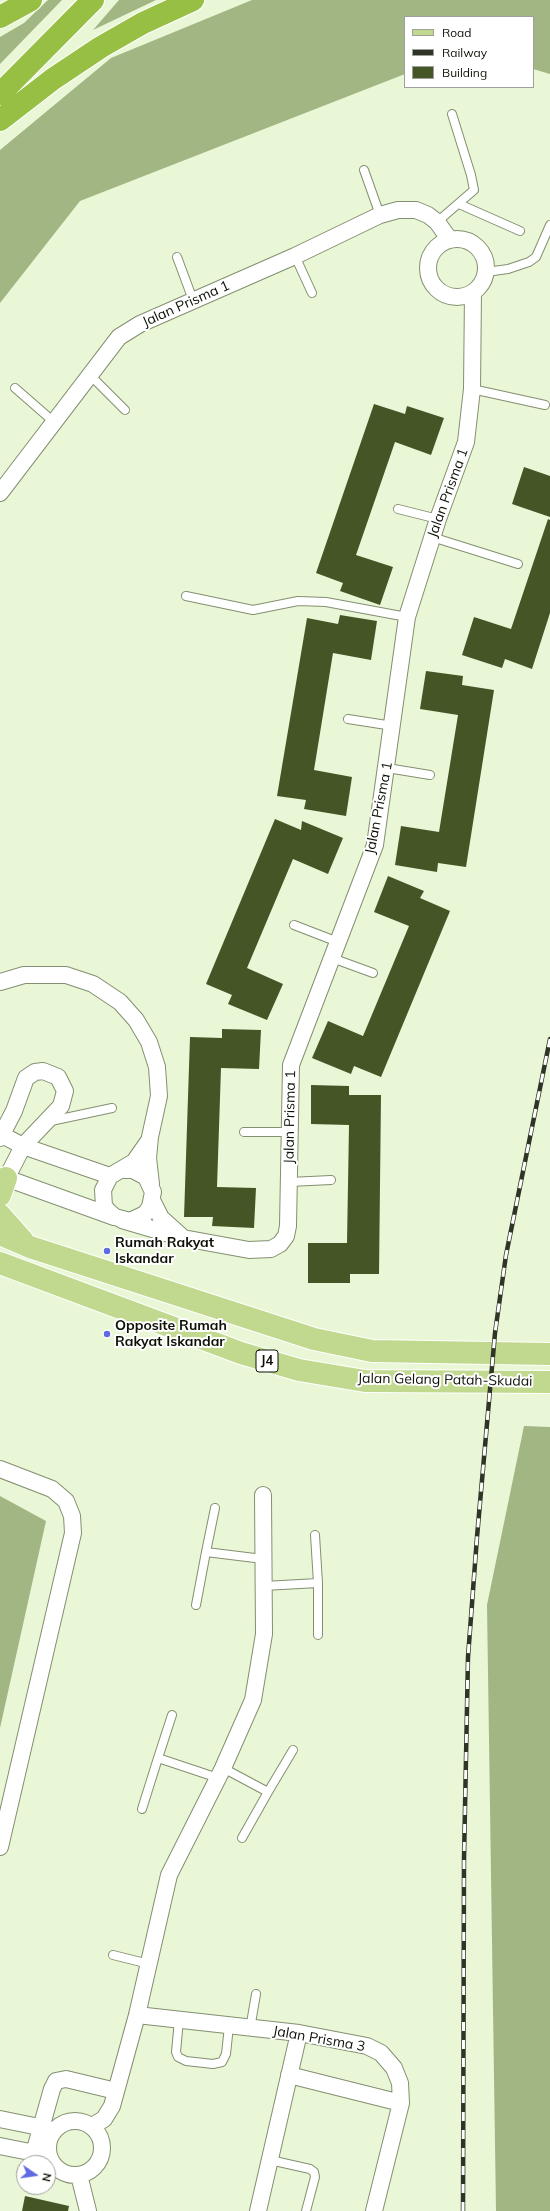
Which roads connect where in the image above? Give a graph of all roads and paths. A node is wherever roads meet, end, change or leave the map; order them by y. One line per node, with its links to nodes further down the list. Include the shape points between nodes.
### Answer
1 (31, 0): 4 (highway)
2 (93, 0): 5 (highway)
3 (193, 0): 7 (highway, via 143,23 101,47 53,79)
4 (0, 17)
5 (0, 94)
6 (452, 114): 9 (lane, via 472,174 474,190)
7 (0, 120)
8 (364, 170): 10 (lane)
9 (459, 204): 11 (lane); 13 (lane)
10 (380, 215): 11 (street, Jalan Prisma 1, via 398,210 416,210); 15 (street, Jalan Prisma 1)
11 (436, 222): 14 (street, Jalan Prisma 1)
12 (550, 225): 17 (lane, via 536,257 508,270)
13 (520, 231)
14 (450, 240): 17 (street, via 466,240 479,249 485,260); 18 (street, via 436,248 431,255 431,279 435,286 449,295 457,297)
15 (295, 256): 19 (lane); 20 (street, Jalan Prisma 1)
16 (177, 257): 20 (lane)
17 (486, 272): 18 (street, via 479,287)
18 (473, 292): 23 (street, Jalan Prisma 1)
19 (312, 293)
20 (193, 300): 21 (street, Jalan Prisma 1, via 140,324 119,337)
21 (90, 375): 25 (lane); 26 (street, Jalan Prisma 1)
22 (15, 388): 26 (lane)
23 (472, 389): 24 (lane); 29 (street, Jalan Prisma 1, via 466,442)
24 (545, 404)
25 (125, 410)
26 (54, 422): 27 (street, Jalan Prisma 1)
27 (0, 493)
28 (398, 509): 29 (lane)
29 (438, 519): 30 (street, Jalan Prisma 1)
30 (432, 537): 31 (lane); 33 (street, Jalan Prisma 1)
31 (518, 564)
32 (186, 596): 33 (lane, via 253,610 298,601 326,602)
33 (407, 617): 35 (street, Jalan Prisma 1)
34 (348, 719): 35 (lane)
35 (393, 726): 36 (street, Jalan Prisma 1)
36 (387, 768): 37 (lane); 39 (street, Jalan Prisma 1, via 375,845)
37 (430, 775)
38 (294, 925): 39 (lane)
39 (338, 942): 40 (street, Jalan Prisma 1)
40 (332, 958): 41 (lane); 46 (street, Jalan Prisma 1, via 291,1064)
41 (373, 973)
42 (0, 982): 48 (street, via 24,975 66,976 94,984 120,1002 136,1020 149,1042 157,1067 159,1096)
43 (112, 1108): 44 (lane)
44 (46, 1122): 47 (street, via 61,1106 65,1091 58,1077 43,1071 35,1072 26,1078); 49 (street)
45 (244, 1132): 46 (lane)
46 (290, 1132): 52 (street, Jalan Prisma 1)
47 (1, 1137): 49 (street)
48 (150, 1137): 50 (street, via 141,1155); 54 (street, via 148,1158)
49 (23, 1146): 50 (street); 53 (street)
50 (118, 1173): 54 (street, via 140,1173); 56 (street, via 104,1186 102,1198 104,1206)
51 (330, 1180): 52 (lane)
52 (289, 1182): 58 (street, Jalan Prisma 1, via 286,1236 272,1249 249,1250)
53 (2, 1188): 56 (street, Jalan Prisma 1)
54 (152, 1192): 56 (street, via 145,1214 138,1218); 58 (street, via 161,1218)
55 (0, 1215): 59 (main road)
56 (119, 1219): 58 (street, Jalan Prisma 1)
57 (0, 1234): 59 (main road, Jalan Gelang Patah-Skudai)
58 (183, 1238)
59 (30, 1247): 61 (main road, Jalan Gelang Patah-Skudai, via 314,1339 372,1351)
60 (0, 1263): 62 (main road, Jalan Gelang Patah-Skudai / J4, via 241,1353 299,1370 365,1381)
61 (550, 1354)
62 (550, 1382)
63 (0, 1469): 80 (street, via 52,1489 66,1501 72,1516 73,1533)
64 (263, 1495): 68 (street)
65 (215, 1508): 67 (lane)
66 (315, 1535): 69 (lane)
67 (206, 1552): 68 (lane); 71 (lane)
68 (264, 1559): 70 (street)
69 (318, 1583): 70 (lane); 72 (lane)
70 (264, 1586): 76 (street, via 264,1634 253,1700)
71 (196, 1605)
72 (318, 1635)
73 (172, 1715): 75 (lane)
74 (293, 1750): 77 (lane)
75 (158, 1758): 76 (lane); 78 (lane)
76 (220, 1773): 77 (lane); 82 (street, via 169,1875)
77 (268, 1792): 79 (lane)
78 (142, 1809)
79 (242, 1838)
80 (0, 1846)
81 (113, 1955): 82 (lane)
82 (149, 1964): 84 (street)
83 (256, 1994): 87 (lane)
84 (137, 2015): 85 (street, Jalan Prisma 3); 90 (street)
85 (179, 2020): 86 (street, Jalan Prisma 3); 86 (lane, via 176,2052 178,2057 186,2061 213,2064 222,2062 226,2054)
86 (229, 2026): 87 (street, Jalan Prisma 3)
87 (250, 2029): 88 (street, Jalan Prisma 3)
88 (299, 2033): 89 (street); 91 (street, Jalan Prisma 3, via 367,2046 381,2053 394,2068 400,2083)
89 (289, 2075): 91 (street); 97 (street)
90 (116, 2091): 93 (street, via 112,2106 104,2119); 94 (street, via 66,2079 56,2081)
91 (401, 2103): 102 (street, Jalan Prisma 3)
92 (0, 2119): 94 (street)
93 (92, 2126): 94 (street, via 80,2121 68,2121); 98 (street, via 101,2141 101,2154 95,2166)
94 (47, 2128): 96 (street)
95 (0, 2146): 96 (street)
96 (42, 2154): 98 (street, via 64,2173)
97 (270, 2160): 100 (street); 101 (lane, via 314,2172)
98 (79, 2175): 99 (street)
99 (88, 2211)
100 (258, 2211)
101 (306, 2211)
102 (374, 2211)

